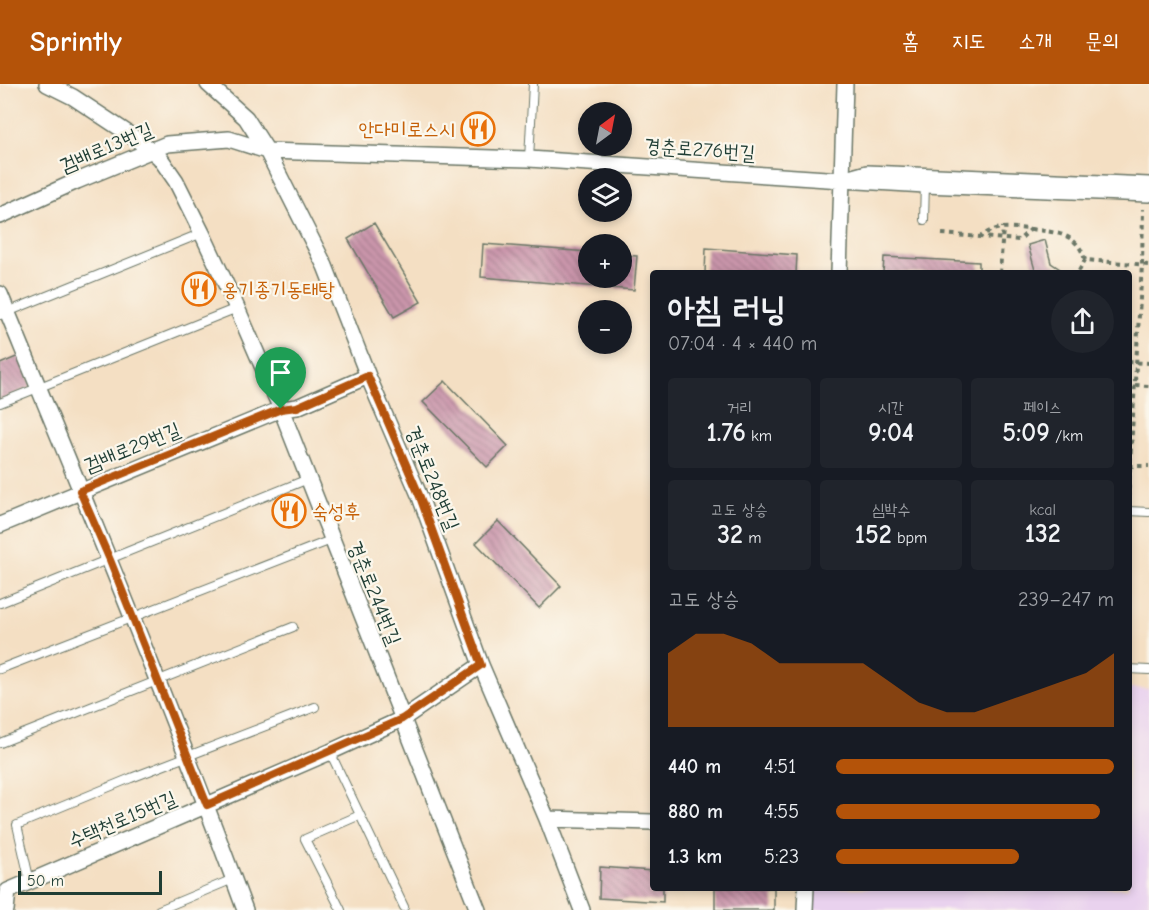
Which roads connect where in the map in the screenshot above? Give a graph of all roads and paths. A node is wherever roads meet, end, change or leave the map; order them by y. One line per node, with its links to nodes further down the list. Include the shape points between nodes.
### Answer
1 (47, 84): 5 (street, 경춘로244번길)
2 (208, 84): 6 (street, 경춘로248번길, via 246,118)
3 (533, 84): 7 (lane)
4 (845, 84): 8 (street)
5 (151, 150): 6 (street, 검배로13번길, via 167,144 229,139); 13 (street, 검배로13번길); 17 (street, 경춘로244번길, via 176,181)
6 (267, 151): 7 (street, 경춘로276번길); 33 (street, 경춘로248번길, via 325,266)
7 (529, 159): 8 (street, 경춘로276번길)
8 (842, 180): 9 (street, 경춘로276번길, via 867,173); 24 (street)
9 (925, 180): 10 (street, 경춘로276번길); 11 (street, 경춘로276번길); 14 (lane)
10 (1149, 185)
11 (1149, 194)
12 (1149, 201): 22 (path, via 1143,209)
13 (0, 216)
14 (924, 220)
15 (1003, 227): 16 (path); 19 (path); 20 (path)
16 (1031, 229): 20 (path, via 1019,240); 21 (path, via 1063,234 1082,249)
17 (202, 233): 28 (street, 경춘로244번길); 29 (lane)
18 (942, 234): 19 (path)
19 (980, 237): 20 (path)
20 (1002, 239): 25 (path)
21 (1085, 260): 22 (path); 26 (path)
22 (1142, 264): 23 (path); 31 (path)
23 (1149, 265)
24 (839, 270)
25 (1000, 270)
26 (1079, 270)
27 (0, 294): 29 (street)
28 (237, 308): 36 (lane); 39 (street, 경춘로244번길)
29 (4, 314): 36 (street)
30 (1132, 362): 31 (path)
31 (1136, 363): 32 (path); 34 (path)
32 (1149, 363)
33 (368, 376): 39 (street, 검배로29번길, via 297,407); 53 (street, 경춘로248번길, via 420,497)
34 (1135, 385): 35 (path); 37 (path)
35 (1149, 386)
36 (39, 388): 38 (lane); 44 (street)
37 (1134, 400): 40 (path)
38 (0, 403)
39 (281, 409): 43 (street, 경춘로244번길); 44 (street, 검배로29번길)
40 (1132, 426)
41 (1132, 466): 42 (path)
42 (1149, 466)
43 (308, 479): 48 (street, 경춘로244번길); 49 (lane)
44 (80, 491): 47 (street, 검배로29번길); 49 (street)
45 (1132, 511): 46 (lane)
46 (1149, 512)
47 (0, 525)
48 (331, 540): 51 (lane); 59 (street, 경춘로244번길)
49 (110, 560): 50 (lane); 51 (street)
50 (0, 603)
51 (132, 617): 54 (lane); 57 (street)
52 (292, 627): 57 (lane)
53 (481, 665): 59 (street, 수택천로15번길); 65 (street, 경춘로248번길)
54 (0, 669)
55 (1132, 669): 56 (lane)
56 (1149, 670)
57 (157, 681): 60 (lane); 62 (street)
58 (315, 707): 62 (lane)
59 (402, 719): 61 (street, 수택천로15번길); 76 (street, 경춘로244번길)
60 (0, 743)
61 (330, 752): 63 (street, 수택천로15번길); 64 (lane)
62 (187, 757): 63 (street); 68 (lane, via 17,825)
63 (207, 805): 67 (street); 68 (street, 수택천로15번길)
64 (360, 815): 71 (lane); 75 (lane, via 305,839)
65 (547, 819): 66 (street); 77 (street, 경춘로248번길)
66 (650, 822)
67 (233, 879): 73 (lane); 74 (street)
68 (30, 882): 69 (street, 수택천로15번길)
69 (4, 888): 72 (street, 수택천로15번길)
70 (806, 891): 78 (street)
71 (404, 907)
72 (6, 910)
73 (159, 910)
74 (245, 910)
75 (341, 910)
76 (478, 910)
77 (582, 910)
78 (805, 910)

